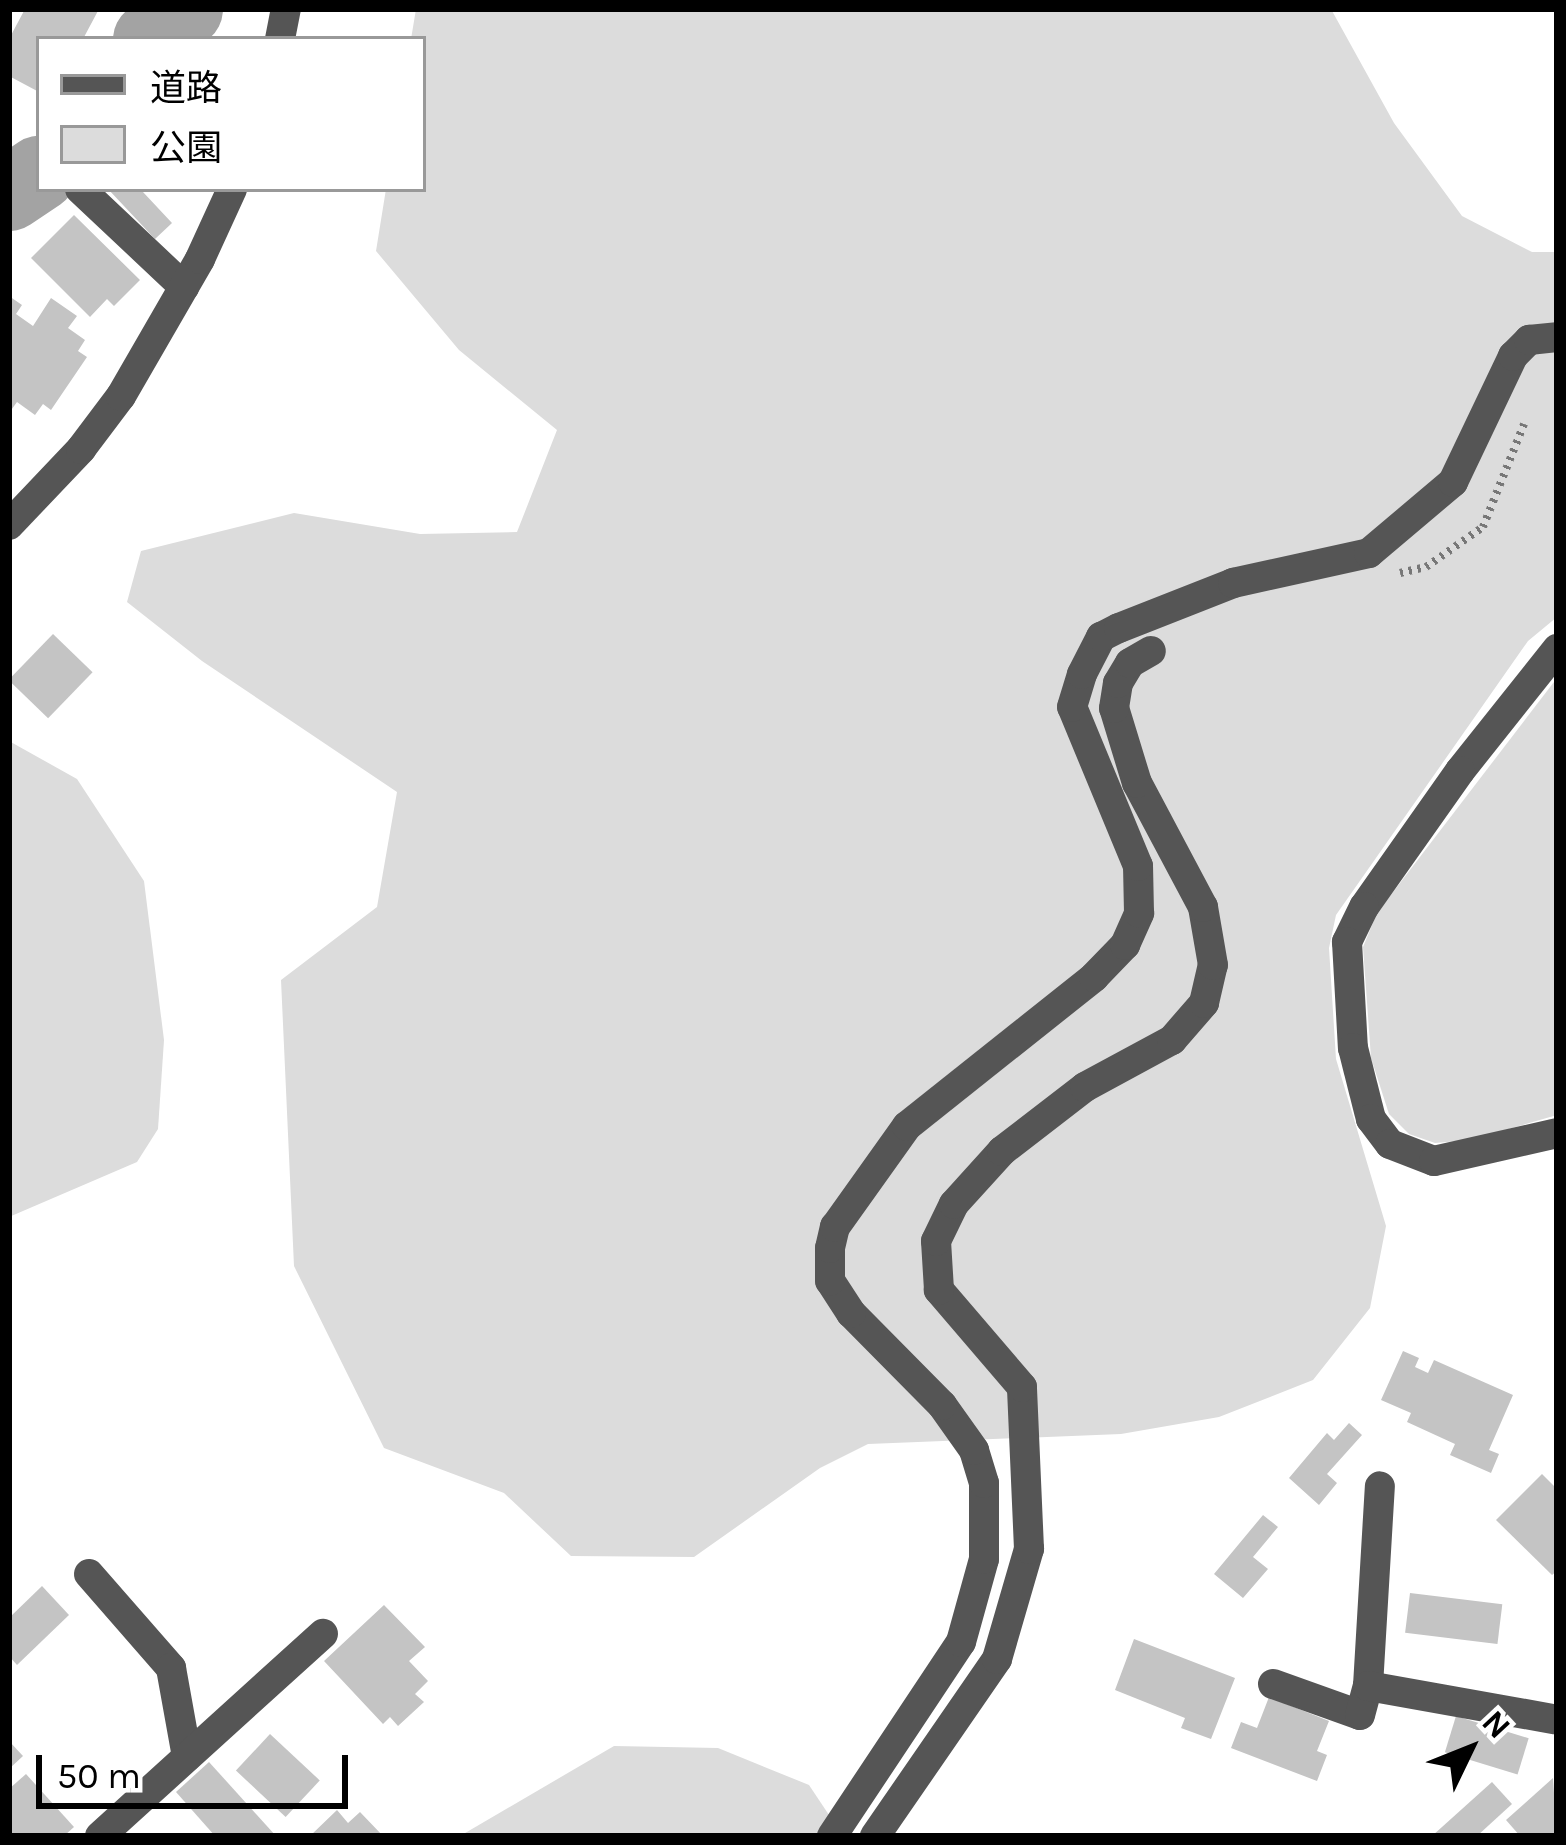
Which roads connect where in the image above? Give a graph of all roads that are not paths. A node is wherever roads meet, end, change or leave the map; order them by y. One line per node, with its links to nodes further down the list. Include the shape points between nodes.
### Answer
1 (83, 192): 3 (street)
2 (231, 192): 3 (street)
3 (184, 287): 5 (street, via 121,396)
4 (1557, 337): 17 (street, via 1529,340 1514,356 1454,482 1369,553 1233,583 1119,628 1101,638 1082,674 1072,707 1138,866 1132,929 1094,977 908,1126 836,1227 830,1248 830,1281 942,1405 974,1450 984,1483 984,1559 961,1642)
5 (9, 524)
6 (1557, 650): 8 (street, via 1446,790 1347,942 1353,1048 1371,1119 1390,1144 1434,1161)
7 (1151, 651): 18 (street, via 1130,663 1114,708 1137,783 1203,907 1213,965 1204,1003 1172,1040 1085,1087 1002,1151 954,1204 936,1241 939,1290 1022,1387 1029,1550 997,1659)
8 (1557, 1133)
9 (1379, 1486): 13 (street)
10 (89, 1574): 15 (street, via 171,1669)
11 (323, 1634): 15 (street)
12 (1273, 1684): 13 (street, via 1360,1714)
13 (1367, 1686): 14 (street)
14 (1556, 1718)
15 (187, 1757): 16 (street)
16 (100, 1836)
17 (832, 1836)
18 (875, 1836)

